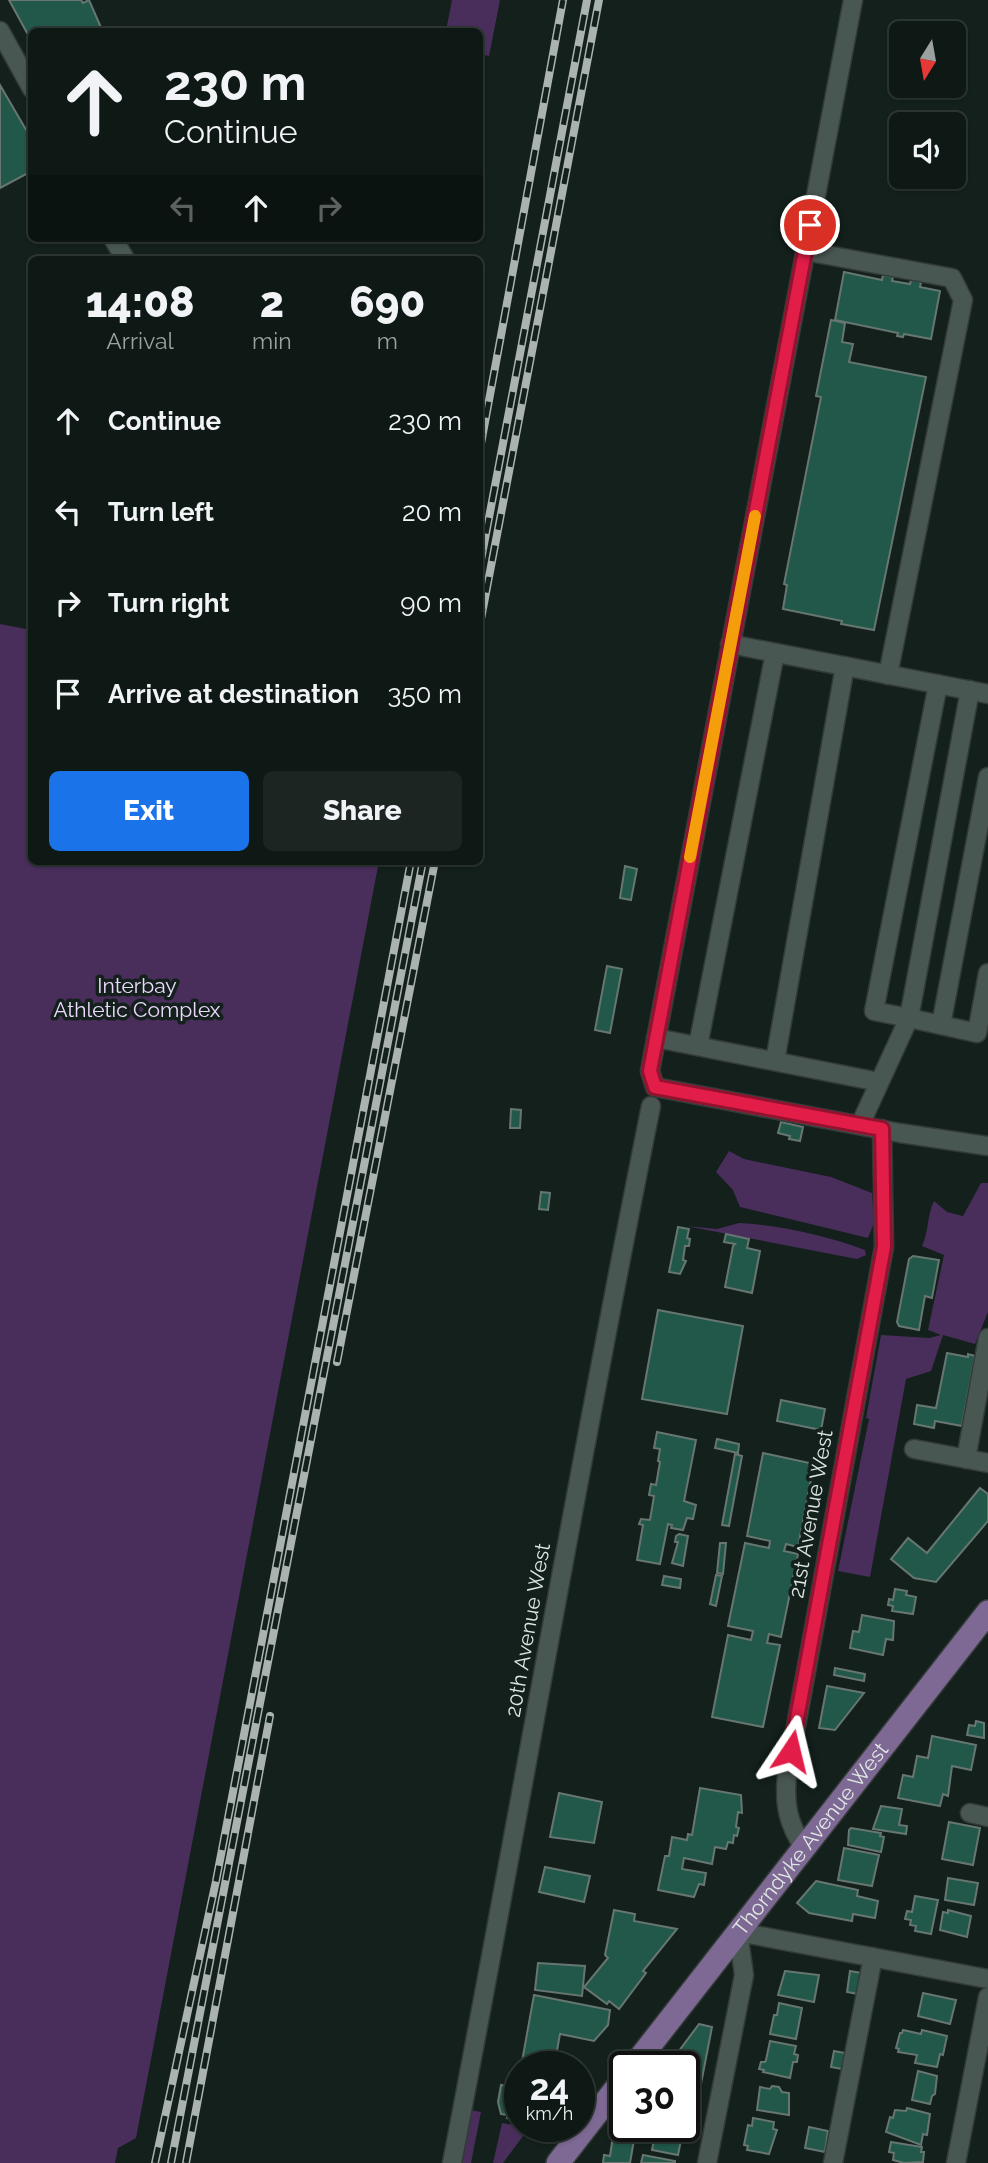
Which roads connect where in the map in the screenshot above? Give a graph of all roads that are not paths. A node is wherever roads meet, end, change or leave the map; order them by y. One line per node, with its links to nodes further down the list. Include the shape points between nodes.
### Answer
1 (853, 0): 4 (street)
2 (0, 31): 3 (street)
3 (28, 82)
4 (805, 251): 5 (street); 8 (street, via 952,278 963,300)
5 (730, 644): 6 (street); 16 (street)
6 (775, 653): 7 (street); 17 (street)
7 (845, 666): 8 (street); 18 (street)
8 (888, 675): 9 (street)
9 (938, 684): 10 (street); 14 (street, via 874,1011)
10 (970, 691): 11 (street); 14 (street)
11 (988, 694)
12 (988, 777): 15 (street)
13 (988, 973): 15 (street, via 977,1032)
14 (909, 1018): 15 (street); 19 (street)
15 (941, 1025)
16 (656, 1038): 17 (street); 21 (street, via 650,1071 655,1087)
17 (698, 1046): 18 (street)
18 (775, 1061): 19 (street)
19 (879, 1082): 21 (street)
20 (651, 1106): 38 (street, 20th Avenue West)
21 (860, 1125): 22 (street)
22 (882, 1129): 23 (street); 31 (street, 21st Avenue West, via 884,1247 786,1775 787,1811)
23 (988, 1146)
24 (982, 1349): 26 (street)
25 (915, 1449): 26 (street)
26 (966, 1459): 27 (street)
27 (988, 1463)
28 (988, 1612): 31 (main road, Thorndyke Avenue West)
29 (970, 1813): 30 (street)
30 (988, 1816)
31 (804, 1849): 32 (main road, Thorndyke Avenue West)
32 (738, 1932): 33 (street); 36 (main road, Thorndyke Avenue West); 40 (street, via 744,1975)
33 (873, 1957): 34 (street); 41 (street)
34 (988, 1979)
35 (988, 1997): 42 (street)
36 (645, 2051)
37 (609, 2098): 39 (main road)
38 (452, 2163)
39 (558, 2163)
40 (707, 2163)
41 (833, 2163)
42 (957, 2163)

